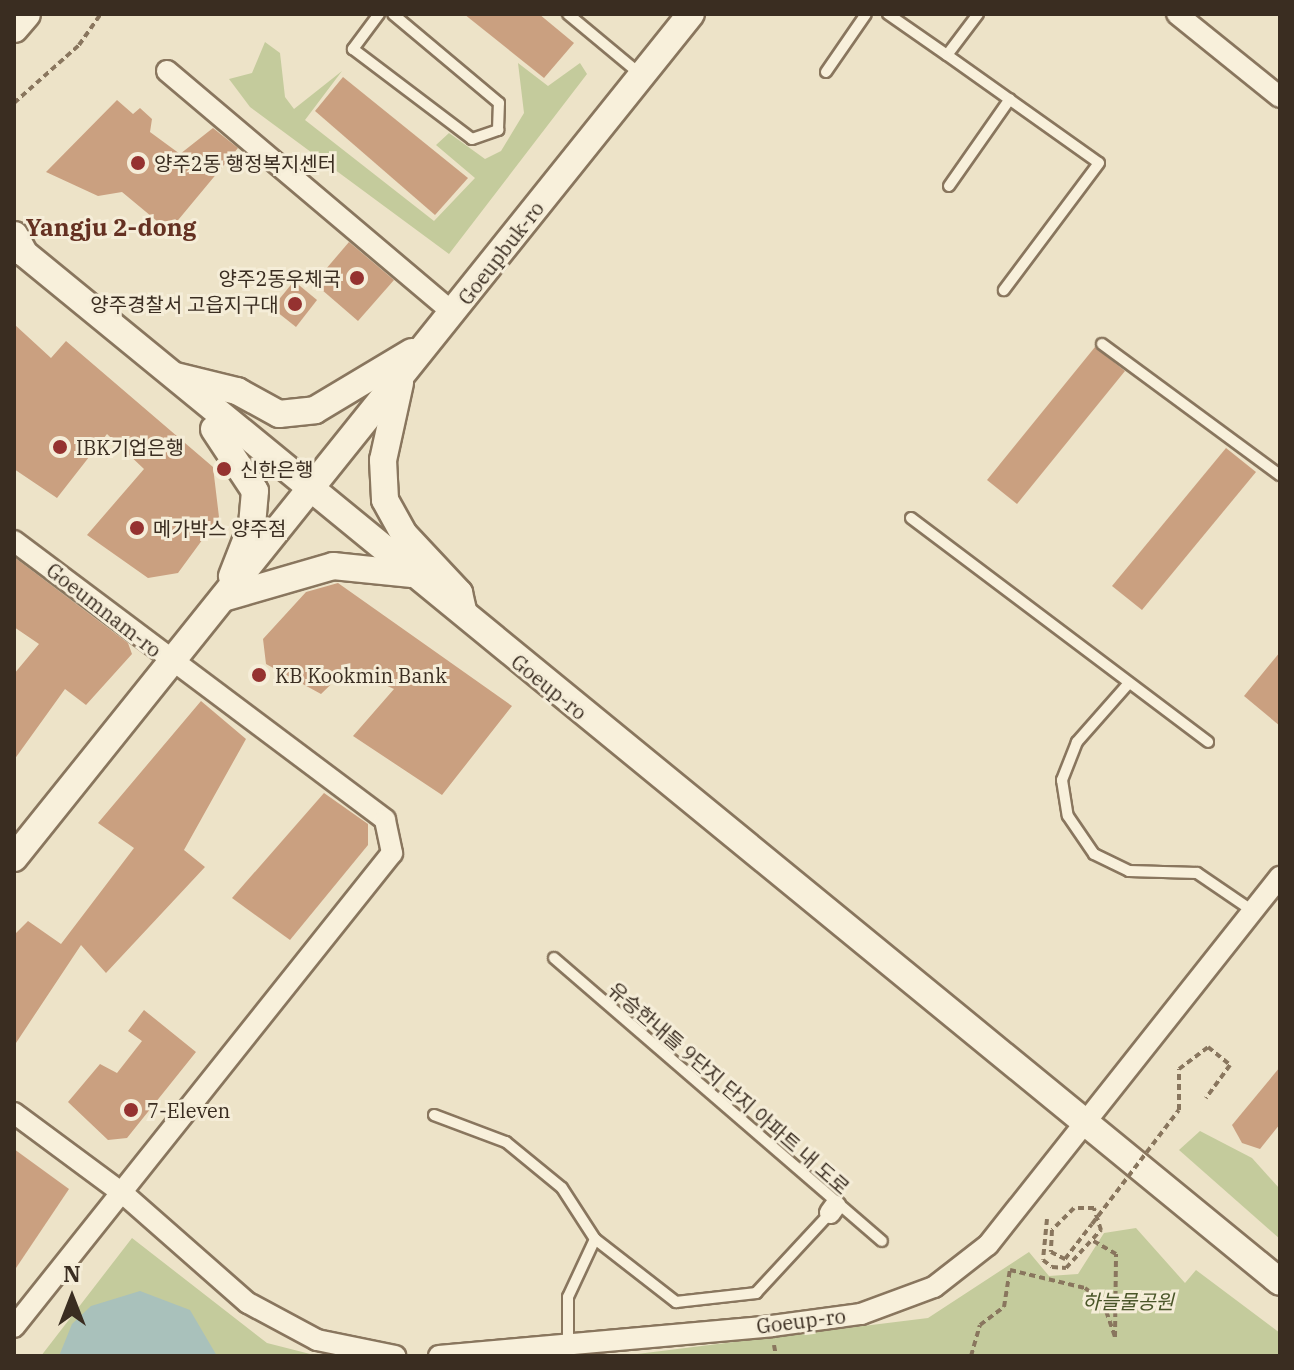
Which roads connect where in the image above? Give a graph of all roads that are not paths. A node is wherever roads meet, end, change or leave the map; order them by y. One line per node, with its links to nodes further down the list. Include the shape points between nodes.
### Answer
1 (379, 14): 2 (lane, via 353,49 472,139 498,130 499,103)
2 (393, 14)
3 (568, 14): 12 (lane)
4 (691, 14): 12 (street, Goeupbuk-ro)
5 (866, 14): 11 (lane)
6 (888, 14): 9 (lane)
7 (978, 14): 9 (lane)
8 (1177, 14): 13 (street)
9 (947, 55): 14 (lane)
10 (167, 71): 18 (street)
11 (826, 72)
12 (642, 75): 18 (street, Goeupbuk-ro)
13 (1280, 97)
14 (1010, 99): 15 (lane); 17 (lane, via 1099,163)
15 (949, 186)
16 (16, 245): 21 (street, Goeup-ro)
17 (1004, 290)
18 (453, 313): 19 (street, Goeupbuk-ro)
19 (432, 339): 22 (street, via 315,410 279,414 237,391); 23 (street, Goeupbuk-ro)
20 (1102, 344): 24 (lane)
21 (148, 357): 22 (street, Goeup-ro); 29 (street, via 237,455 255,491 252,525)
22 (169, 374): 25 (street, Goeup-ro)
23 (400, 379): 25 (street, Goeupbuk-ro); 30 (street, via 383,460 385,500 404,534 459,593)
24 (1280, 475)
25 (310, 492): 28 (street, Goeup-ro); 29 (street, Goeumnam-ro)
26 (911, 518): 32 (lane)
27 (14, 541): 31 (street, Goeumnam-ro)
28 (410, 574): 29 (street, via 333,566); 30 (street, Goeup-ro)
29 (223, 598): 31 (street, Goeumnam-ro)
30 (465, 619): 40 (street, Goeup-ro)
31 (171, 663): 34 (street); 41 (street, via 385,820 392,853)
32 (1129, 683): 33 (lane); 36 (lane, via 1077,742 1062,780 1068,816 1094,854 1129,871 1197,873)
33 (1208, 742)
34 (14, 858)
35 (1280, 877): 36 (street, Goeup-ro)
36 (1253, 911): 40 (street, Goeup-ro)
37 (554, 958): 42 (lane, 유승한내들 9단지 단지 아파트 내 도로)
38 (14, 1113): 41 (street)
39 (434, 1115): 43 (lane, 유승한내들 9단지 단지 아파트 내 도로, via 506,1142 562,1188)
40 (1087, 1125): 45 (street, Goeup-ro); 47 (street, Goeup-ro, via 988,1245 899,1304 772,1326)
41 (126, 1196): 46 (street); 48 (street, via 248,1303 317,1340)
42 (833, 1209): 43 (lane, 유승한내들 9단지 단지 아파트 내 도로, via 756,1293 676,1302); 44 (lane, 유승한내들 9단지 단지 아파트 내 도로)
43 (595, 1239): 47 (lane, via 568,1297)
44 (882, 1241)
45 (1280, 1282)
46 (14, 1327)
47 (568, 1344): 49 (street, Goeup-ro)
48 (395, 1356)
49 (439, 1356)

